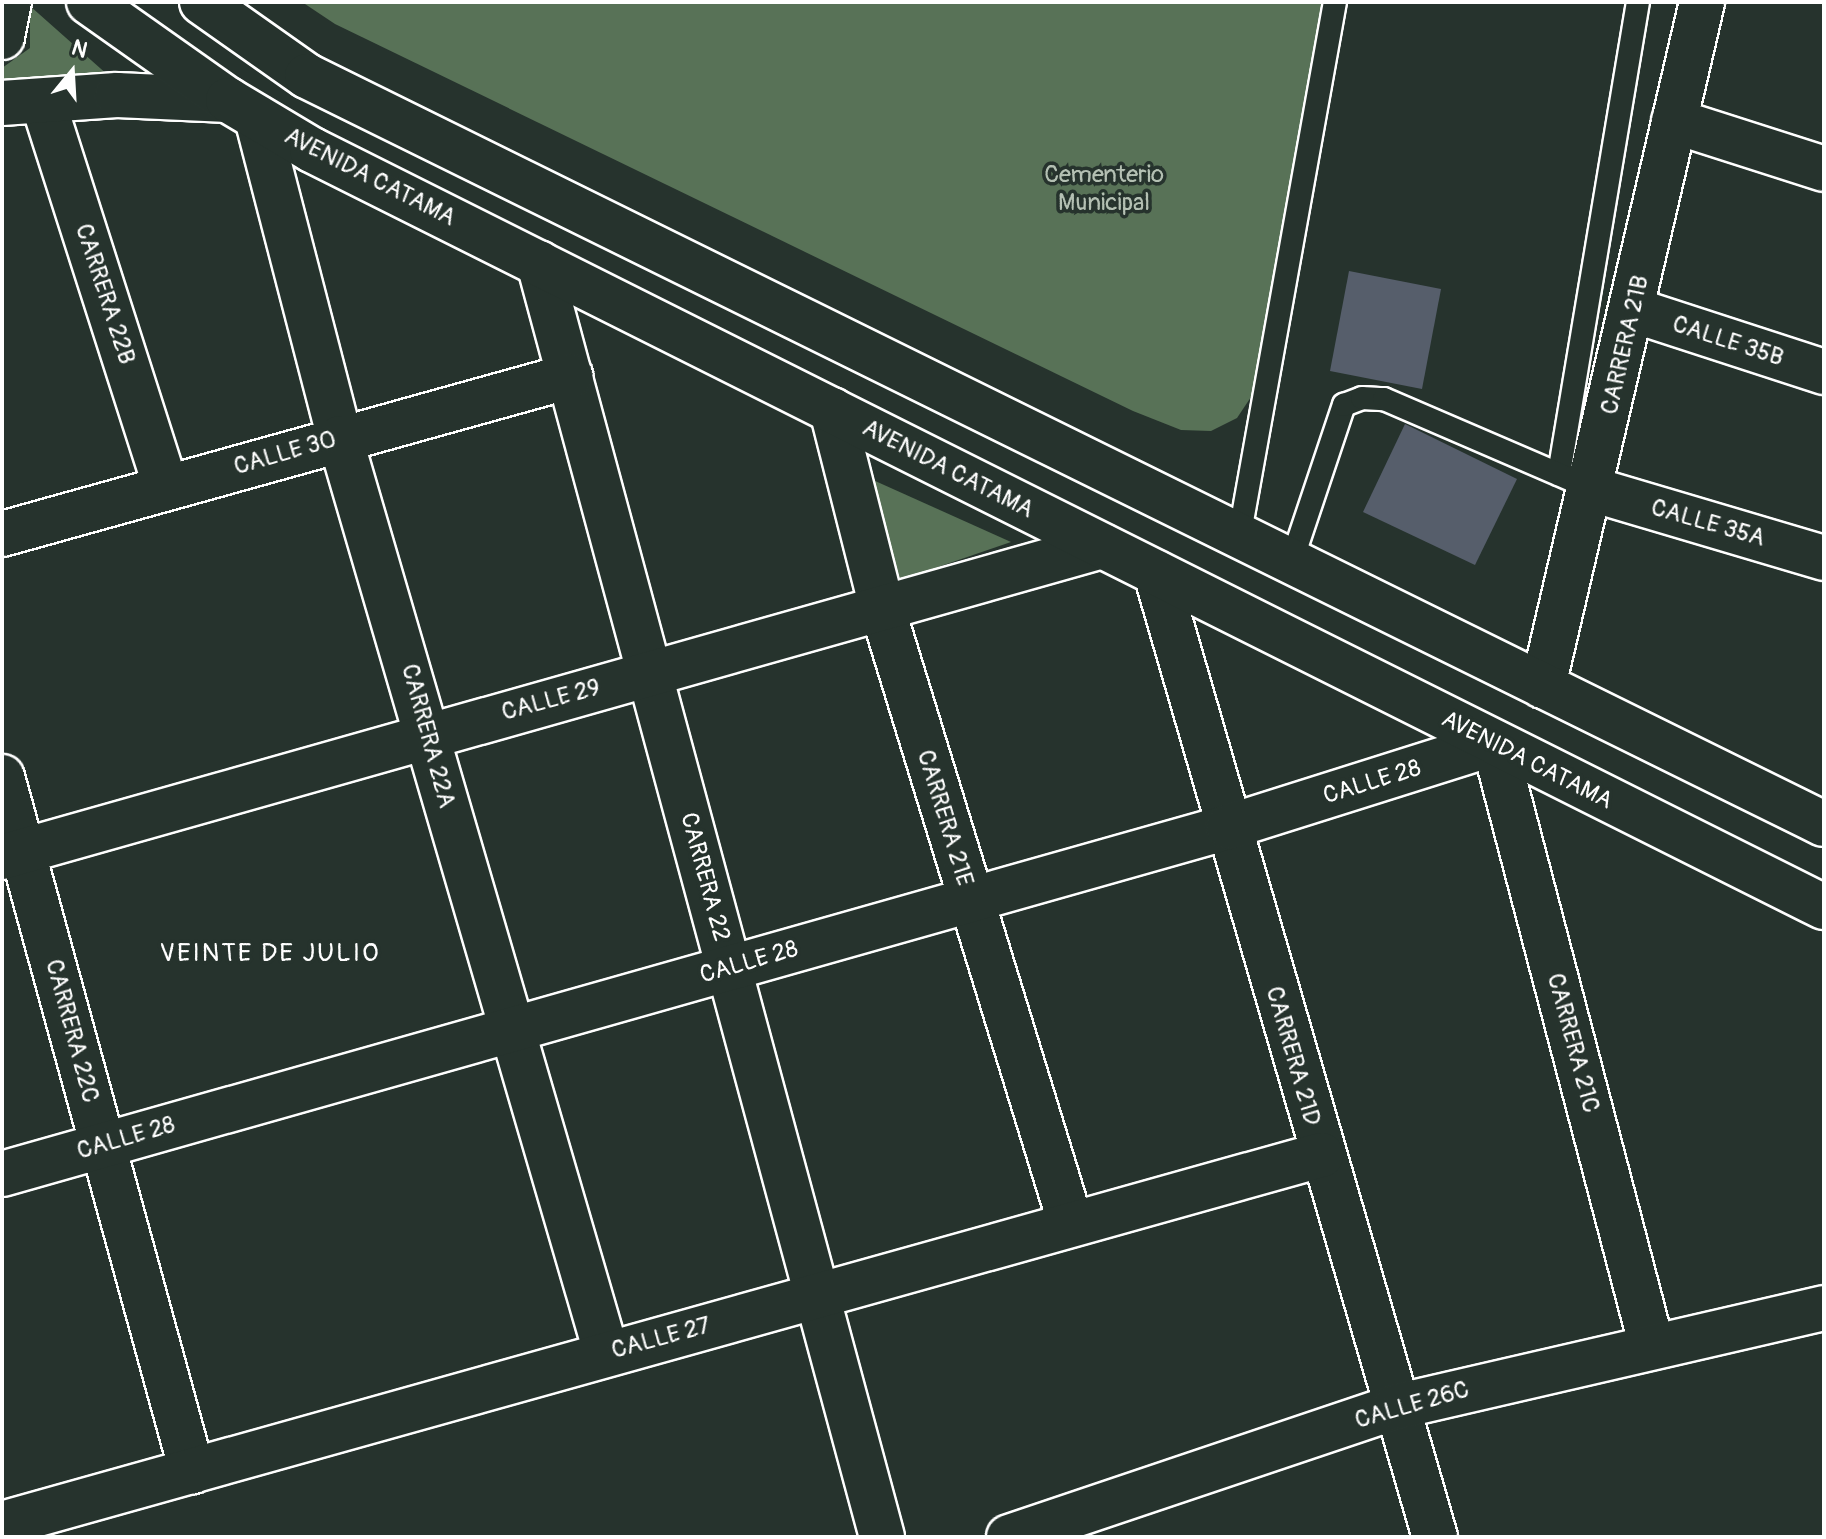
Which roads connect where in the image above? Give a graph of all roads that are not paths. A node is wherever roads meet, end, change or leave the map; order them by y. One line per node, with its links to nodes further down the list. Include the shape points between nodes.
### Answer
1 (9, 2): 7 (street)
2 (89, 2): 9 (street, AVENIDA CATAMA)
3 (202, 2): 21 (street, via 307,76)
4 (1335, 2): 21 (lane)
5 (1638, 2): 18 (lane)
6 (1702, 2): 10 (street, CARRERA 21B)
7 (2, 37)
8 (23, 102): 9 (street, via 117,95); 19 (street, CARRERA 22B)
9 (242, 109): 12 (street, AVENIDA CATAMA); 17 (street, CARRERA 22A)
10 (1674, 121): 11 (street); 13 (street, CARRERA 21B)
11 (1824, 169)
12 (539, 263): 15 (street, CARRERA 22); 16 (street, AVENIDA CATAMA)
13 (1633, 310): 14 (street, CALLE 35B); 18 (street, CARRERA 21B)
14 (1824, 372)
15 (570, 376): 17 (street, CALLE 30); 27 (street, CARRERA 22)
16 (832, 410): 22 (street, AVENIDA CATAMA); 26 (street, CARRERA 21E)
17 (340, 438): 19 (street, CALLE 30); 29 (street, CARRERA 22A)
18 (1575, 482): 23 (street, CALLE 35A); 24 (lane, via 1384,399 1362,398 1344,405); 28 (street, CARRERA 21B)
19 (166, 487): 20 (street, CALLE 30)
20 (2, 534)
21 (1239, 538): 24 (street)
22 (1102, 546): 25 (street, AVENIDA CATAMA); 26 (street, CALLE 29)
23 (1824, 558)
24 (1291, 563): 28 (street)
25 (1156, 573): 30 (street, AVENIDA CATAMA); 33 (street, CARRERA 21D)
26 (882, 608): 27 (street, CALLE 29); 35 (street, CARRERA 21E)
27 (650, 674): 29 (street, CALLE 29); 37 (street, CARRERA 22)
28 (1543, 686): 32 (street)
29 (428, 733): 34 (street, CALLE 29); 38 (street, CARRERA 22A)
30 (1494, 743): 33 (street, CALLE 28); 36 (street, AVENIDA CATAMA); 45 (street, CARRERA 21C)
31 (2, 777): 34 (street, CARRERA 22C)
32 (1824, 824)
33 (1228, 827): 35 (street, CALLE 28); 40 (street, CARRERA 21D)
34 (12, 854): 39 (street, CARRERA 22C)
35 (968, 896): 37 (street, CALLE 28); 42 (street, CARRERA 21E)
36 (1824, 907)
37 (729, 969): 38 (street, CALLE 28); 43 (street, CARRERA 22)
38 (508, 1027): 39 (street, CALLE 28); 46 (street, CARRERA 22A)
39 (103, 1145): 41 (street, CALLE 28); 48 (street, CARRERA 22C)
40 (1321, 1155): 42 (street, CALLE 27); 47 (street, CARRERA 21D)
41 (2, 1174)
42 (1070, 1221): 43 (street, CALLE 27)
43 (817, 1296): 46 (street, CALLE 27); 50 (street, CARRERA 22)
44 (1824, 1308): 45 (street, CALLE 26C)
45 (1651, 1343): 47 (street, CALLE 26C)
46 (606, 1352): 48 (street, CALLE 27)
47 (1395, 1407): 51 (street, CALLE 26C); 52 (street, CARRERA 21D)
48 (192, 1471): 49 (street, CALLE 27)
49 (2, 1524)
50 (882, 1537)
51 (1009, 1537)
52 (1435, 1537)

